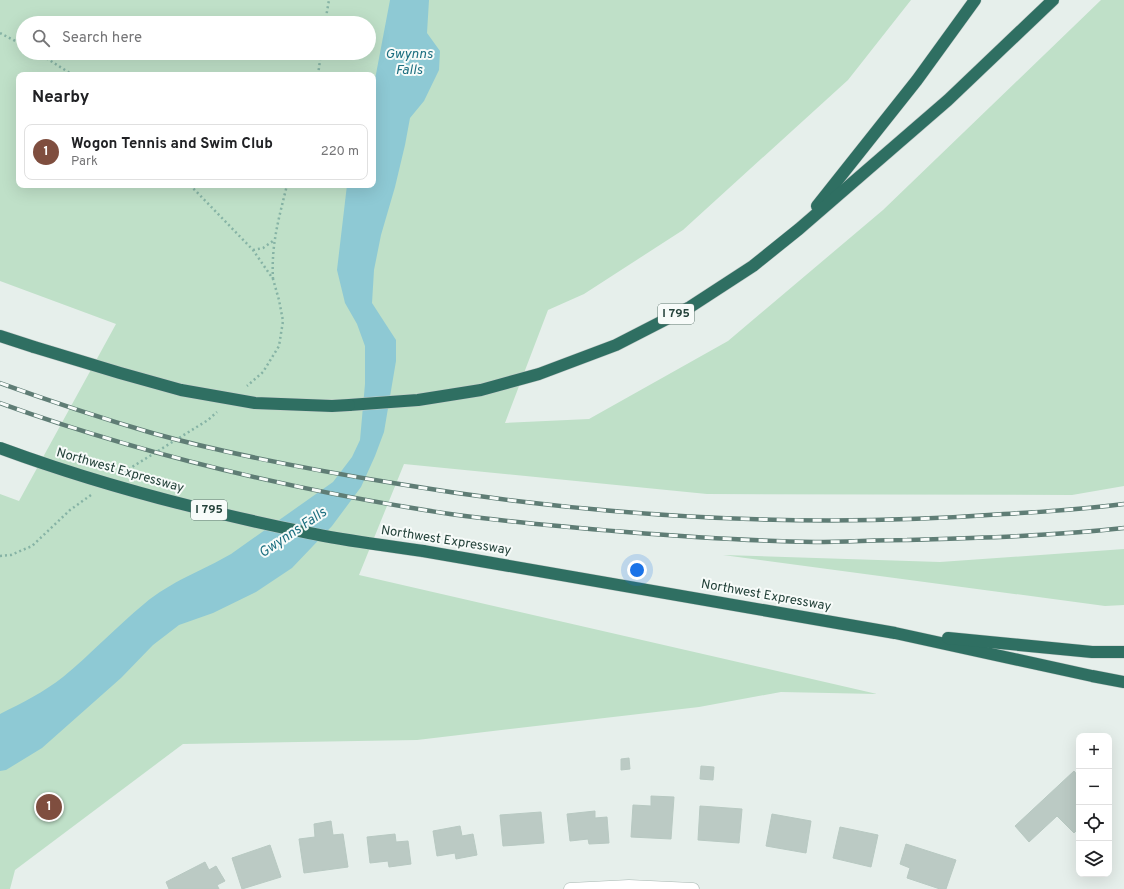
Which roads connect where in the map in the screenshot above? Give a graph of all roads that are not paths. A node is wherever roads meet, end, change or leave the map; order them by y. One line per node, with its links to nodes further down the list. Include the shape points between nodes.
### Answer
1 (975, 0): 3 (highway, via 917,80)
2 (1053, 0): 3 (highway, via 948,100)
3 (799, 229): 4 (highway, I 795, bridge, via 754,266 690,307 616,345 539,374 482,390 418,400 332,406 255,403 181,390)
4 (0, 336)
5 (0, 448): 6 (highway, Northwest Expressway / I 795, bridge, via 31,460 186,505 310,533)
6 (895, 632): 7 (highway, via 1092,652); 8 (highway)
7 (1124, 652)
8 (1124, 682)
9 (570, 889): 10 (street, via 629,886)
10 (693, 889)

